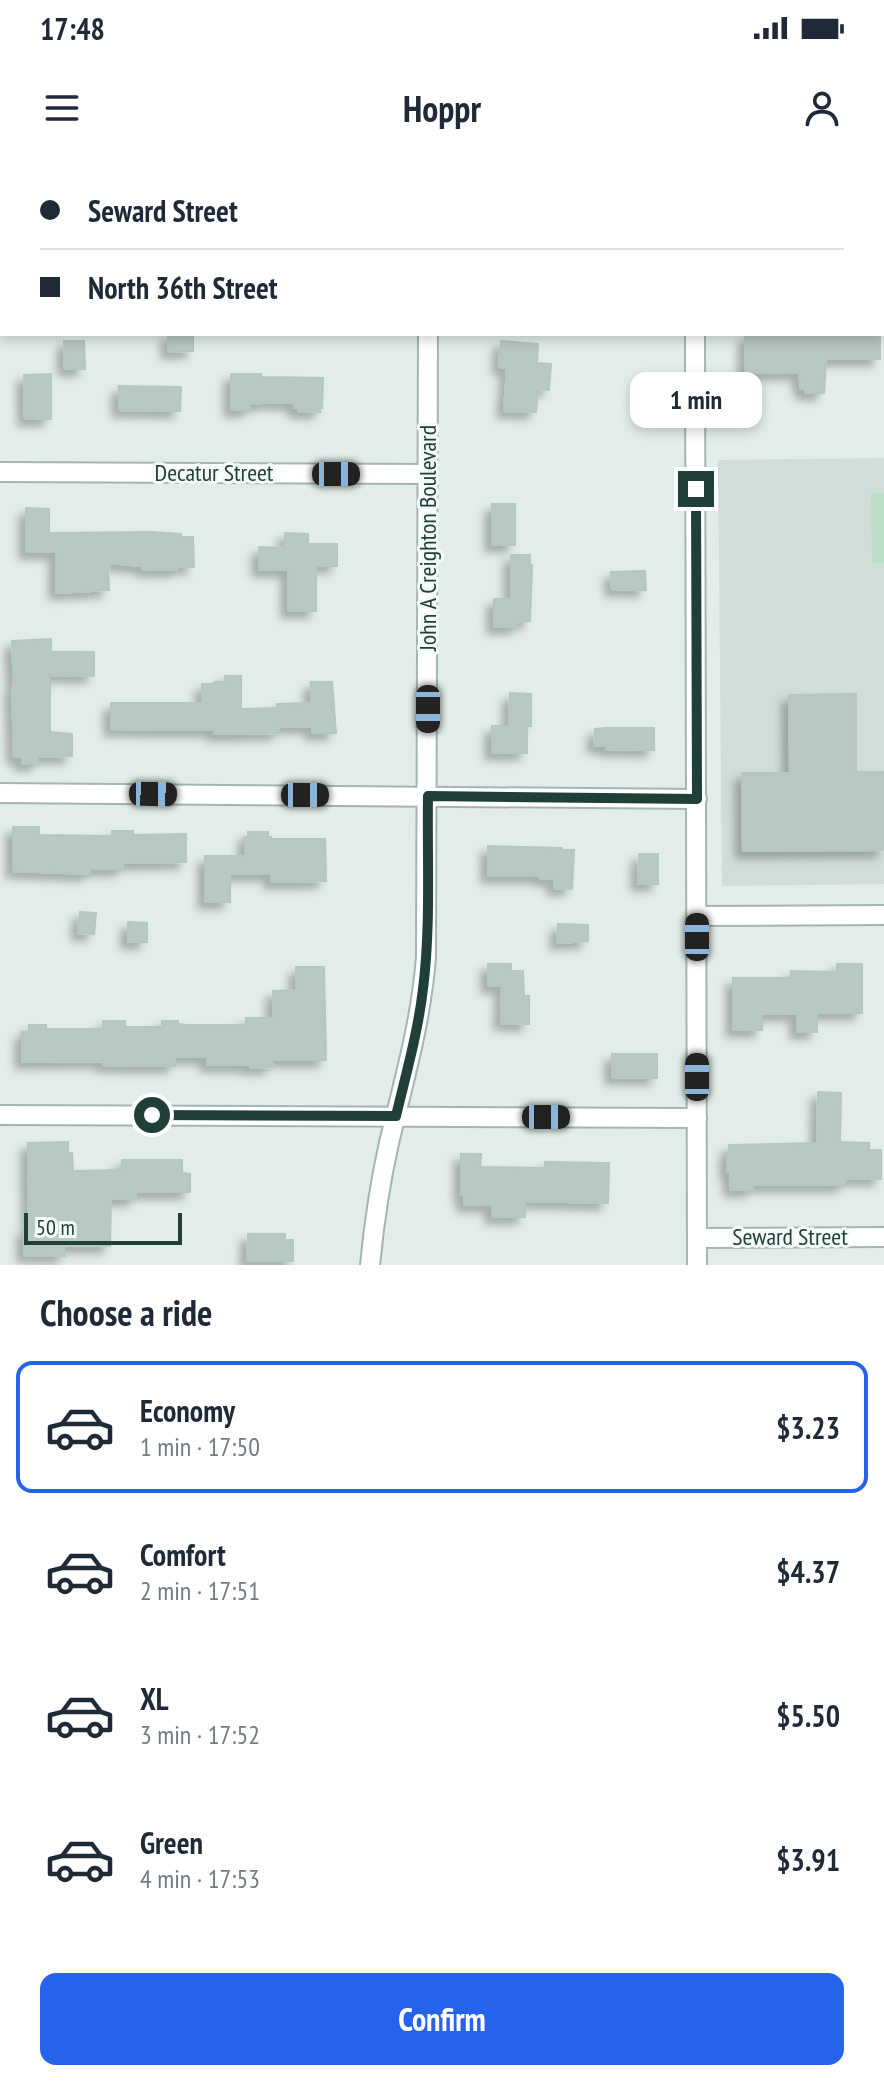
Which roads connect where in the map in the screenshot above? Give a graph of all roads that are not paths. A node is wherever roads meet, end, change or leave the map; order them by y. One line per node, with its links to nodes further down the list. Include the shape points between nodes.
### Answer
1 (428, 336): 4 (street, John A Creighton Boulevard)
2 (695, 336): 7 (street)
3 (0, 472): 4 (street, Decatur Street)
4 (428, 474): 6 (street, John A Creighton Boulevard)
5 (0, 793): 6 (street)
6 (428, 796): 7 (street); 11 (street, John A Creighton Boulevard, via 423,989)
7 (697, 799): 9 (street)
8 (884, 915): 9 (street)
9 (697, 916): 12 (street)
10 (0, 1115): 11 (street)
11 (396, 1116): 12 (street); 15 (street, John A Creighton Boulevard)
12 (697, 1118): 14 (street)
13 (884, 1237): 14 (street, Seward Street)
14 (697, 1238): 16 (street)
15 (370, 1265)
16 (697, 1265)

